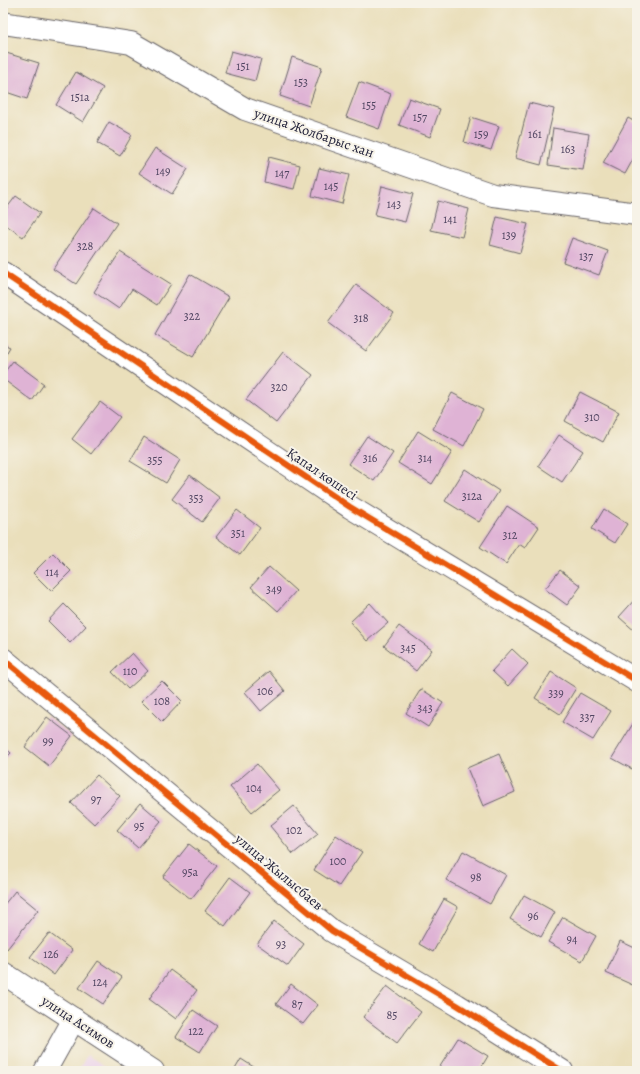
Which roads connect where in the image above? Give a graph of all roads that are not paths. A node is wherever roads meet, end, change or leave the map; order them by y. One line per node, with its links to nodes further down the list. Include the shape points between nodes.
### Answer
1 (3, 23): 2 (street, улица Жолбарыс хан, via 131,43 245,109 492,195)
2 (637, 214)
3 (3, 273): 5 (street, Қапал көшесі, via 350,507)
4 (3, 659): 10 (street, улица Жылысбаев, via 332,932 457,1005)
5 (637, 681)
6 (3, 972): 7 (street, улица Асимов)
7 (74, 1019): 8 (street); 9 (street, улица Асимов)
8 (45, 1071)
9 (153, 1071)
10 (562, 1071)

